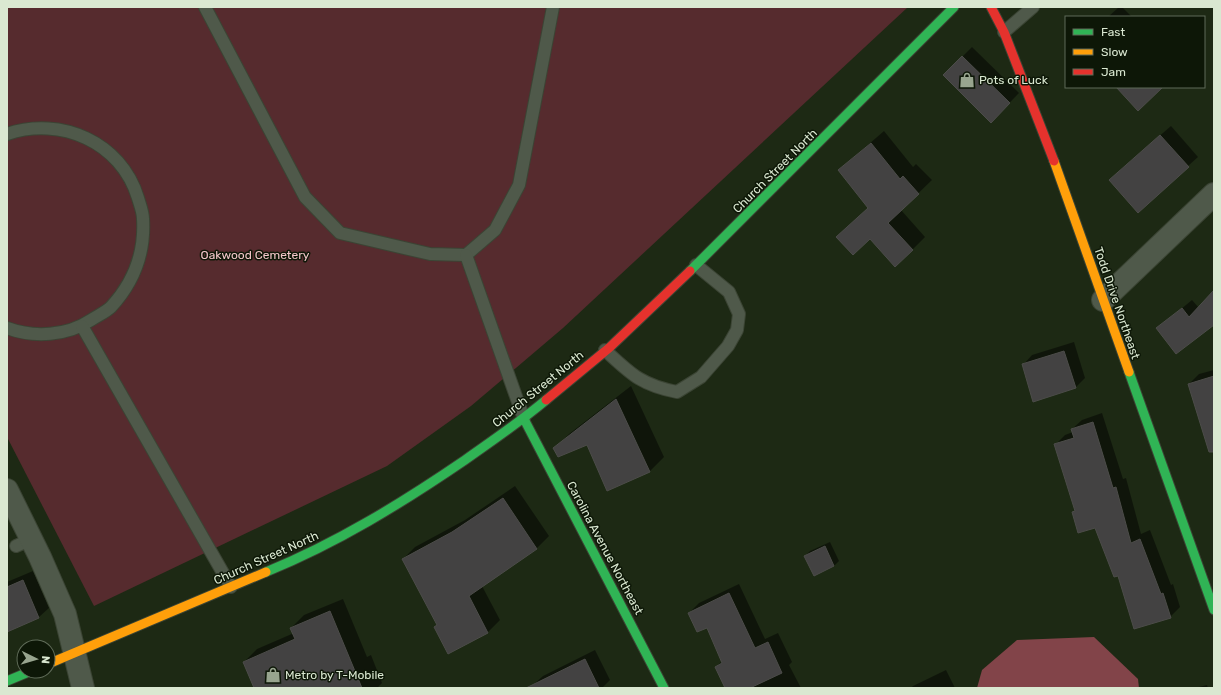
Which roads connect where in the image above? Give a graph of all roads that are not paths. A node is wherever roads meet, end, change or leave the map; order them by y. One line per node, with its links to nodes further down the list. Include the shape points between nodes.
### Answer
1 (205, 7): 9 (lane, via 305,197 340,233 430,254)
2 (553, 7): 9 (lane, via 519,185 495,230)
3 (954, 7): 10 (main road, Church Street North)
4 (991, 7): 6 (main road, Todd Drive Northeast)
5 (1032, 7): 6 (lane)
6 (1004, 32): 11 (main road, Todd Drive Northeast, via 1054,160)
7 (7, 134): 12 (lane, via 24,128 57,128 89,138 115,158 134,185 143,225 142,251 131,282 110,308)
8 (1214, 194): 11 (street)
9 (466, 255): 15 (lane)
10 (696, 265): 14 (main road, Church Street North); 14 (lane, via 729,292 739,314 737,330 728,346 701,377 677,392 654,387 633,375)
11 (1103, 300): 18 (main road, Todd Drive Northeast)
12 (82, 326): 13 (lane, via 52,334 20,333); 17 (lane)
13 (7, 328)
14 (605, 350): 15 (main road, Church Street North)
15 (524, 419): 17 (main road, Church Street North, via 419,491 346,534 293,561); 22 (main road, Carolina Avenue Northeast)
16 (9, 500): 19 (street, via 24,543 65,614)
17 (231, 587): 19 (main road, Church Street North)
18 (1214, 610)
19 (75, 652): 20 (main road, Church Street North); 21 (street)
20 (56, 660)
21 (83, 688)
22 (664, 688)

